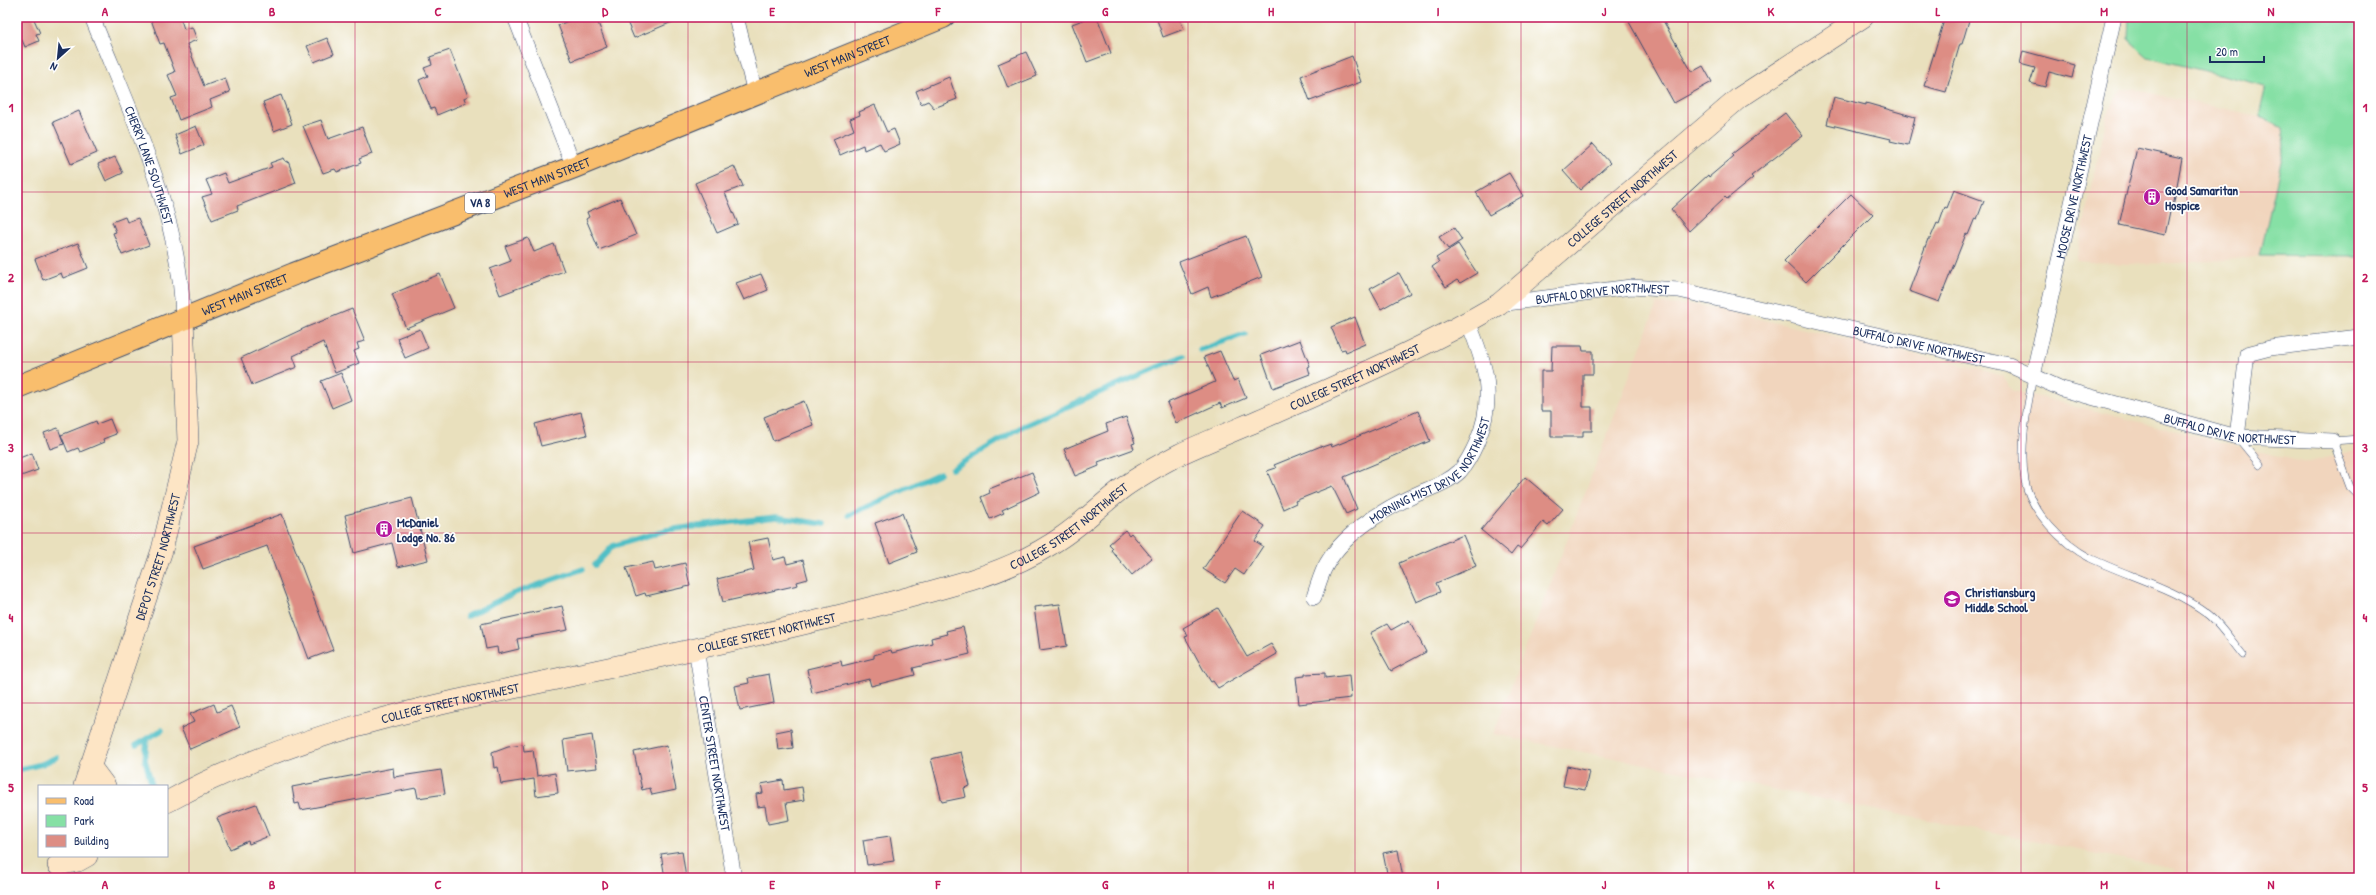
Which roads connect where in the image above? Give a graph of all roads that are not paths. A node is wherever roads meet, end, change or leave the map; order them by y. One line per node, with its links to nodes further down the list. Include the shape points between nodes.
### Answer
1 (92, 17): 10 (street, CHERRY LANE SOUTHWEST, via 159,184 182,292)
2 (515, 17): 8 (street)
3 (736, 17): 7 (street)
4 (942, 17): 7 (main road, WEST MAIN STREET / VA 8)
5 (1862, 17): 9 (street, COLLEGE STREET NORTHWEST, via 1739,98)
6 (2114, 17): 13 (street, MOOSE DRIVE NORTHWEST)
7 (755, 94): 8 (main road, WEST MAIN STREET / VA 8)
8 (574, 167): 10 (main road, WEST MAIN STREET / VA 8)
9 (1499, 304): 11 (street, COLLEGE STREET NORTHWEST); 13 (street, BUFFALO DRIVE NORTHWEST, via 1631,287 1680,290 2009,365)
10 (183, 319): 14 (main road, WEST MAIN STREET / VA 8); 23 (street, DEPOT STREET NORTHWEST, via 188,442 162,550)
11 (1468, 322): 20 (street, MORNING MIST DRIVE NORTHWEST, via 1480,351 1488,406 1474,449 1460,471 1439,485 1414,495 1385,512 1339,547 1324,568); 21 (street, COLLEGE STREET NORTHWEST, via 1402,356 1179,455 1127,485 1062,537 1020,561 960,583)
12 (2359, 337): 15 (street, via 2270,348 2247,354)
13 (2033, 376): 15 (street, BUFFALO DRIVE NORTHWEST, via 2062,389); 22 (lane, via 2025,421 2025,482 2039,513 2059,536 2089,557 2177,595 2208,614)
14 (17, 387)
15 (2237, 436): 17 (street, BUFFALO DRIVE NORTHWEST); 18 (lane)
16 (2359, 439): 17 (lane)
17 (2333, 441): 19 (lane, via 2350,487)
18 (2260, 465)
19 (2359, 496)
20 (1314, 597)
21 (696, 649): 26 (street, COLLEGE STREET NORTHWEST, via 433,705 310,739 223,773); 29 (street, CENTER STREET NORTHWEST)
22 (2243, 655)
23 (90, 766): 24 (street, DEPOT STREET NORTHWEST); 25 (street)
24 (84, 785)
25 (104, 785)
26 (168, 801)
27 (85, 857): 28 (street)
28 (58, 866)
29 (734, 878)

